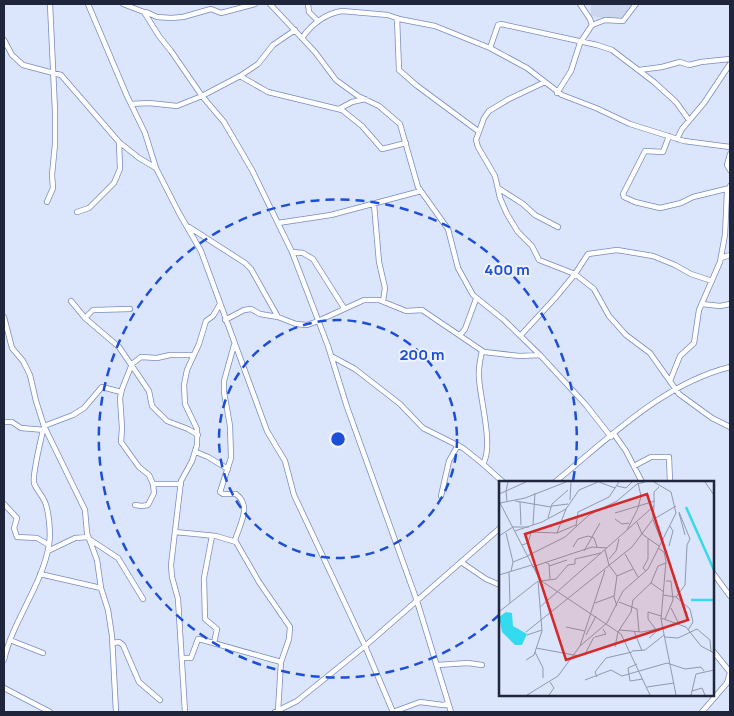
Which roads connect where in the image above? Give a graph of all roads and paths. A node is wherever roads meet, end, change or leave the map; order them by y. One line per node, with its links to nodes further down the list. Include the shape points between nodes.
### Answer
1 (50, 4): 21 (street)
2 (88, 4): 27 (street)
3 (123, 4): 9 (street)
4 (254, 4): 9 (street, via 222,14 211,10 171,18 157,17)
5 (270, 4): 13 (street)
6 (308, 4): 11 (street, via 309,12)
7 (580, 4): 12 (street)
8 (636, 4): 12 (street, via 623,21 608,20)
9 (142, 8): 25 (street)
10 (397, 18): 11 (street, via 342,11); 17 (street, via 435,26); 30 (street, via 398,68)
11 (318, 21): 14 (street)
12 (592, 25): 16 (street)
13 (295, 30): 14 (street); 22 (street, via 273,45 258,64)
14 (302, 38): 26 (street, via 336,80)
15 (4, 40): 21 (street, via 12,55 23,65)
16 (581, 42): 17 (street, via 501,24); 20 (street, via 604,46); 24 (street, via 571,71)
17 (490, 48): 23 (street, via 521,64)
18 (730, 59): 20 (street, via 689,65 680,62)
19 (730, 64): 29 (street)
20 (639, 70): 29 (street, via 676,102)
21 (54, 72): 33 (street, via 62,75); 42 (street, via 54,184)
22 (240, 76): 25 (street); 28 (street, via 268,92)
23 (545, 82): 24 (street); 30 (street, via 489,111)
24 (557, 93): 31 (street, via 630,124)
25 (202, 96): 27 (street, via 176,106); 45 (street, via 224,122)
26 (365, 99): 28 (street); 34 (street, via 398,121)
27 (131, 104): 37 (street)
28 (339, 109): 34 (street, via 358,122 382,149)
29 (689, 120): 32 (street)
30 (478, 131): 39 (street, via 478,147 495,176)
31 (669, 136): 32 (street); 40 (street, via 663,152 645,150 624,197 660,208)
32 (677, 139): 35 (street)
33 (119, 142): 37 (street); 44 (street, via 120,169 114,183 89,208)
34 (406, 142): 41 (street)
35 (730, 147)
36 (730, 154): 38 (street, via 727,165)
37 (156, 168): 46 (street)
38 (730, 170)
39 (498, 188): 47 (street); 51 (street, via 507,214 539,260)
40 (730, 188): 50 (street)
41 (421, 191): 43 (street); 53 (street, via 448,229 459,272)
42 (47, 202)
43 (374, 204): 45 (street, via 332,215); 54 (street, via 385,288)
44 (77, 212)
45 (278, 223): 48 (street)
46 (187, 226): 56 (street, via 201,250); 63 (street, via 245,263)
47 (558, 227)
48 (292, 252): 59 (street, via 313,259); 66 (street)
49 (730, 255): 50 (street)
50 (721, 258): 52 (street)
51 (575, 274): 52 (street, via 588,254 622,250 653,256); 68 (street); 76 (street, via 594,290 609,316 626,335 650,353)
52 (712, 281): 57 (street)
53 (476, 299): 67 (street); 68 (street)
54 (383, 301): 59 (street, via 364,300); 67 (street, via 406,311 422,310)
55 (71, 302): 64 (street)
56 (220, 304): 61 (street); 65 (street)
57 (702, 304): 58 (street); 76 (street, via 694,343 680,356)
58 (730, 304)
59 (344, 308): 66 (street)
60 (130, 309): 64 (street, via 93,310)
61 (213, 316): 65 (street); 71 (street, via 206,321)
62 (4, 317): 81 (street, via 12,348 27,367)
63 (278, 317): 65 (street, via 247,309); 66 (street, via 301,325)
64 (85, 318): 74 (street, via 119,347)
65 (225, 318): 69 (street)
66 (318, 321): 73 (street)
67 (460, 335): 70 (street)
68 (521, 335): 72 (street)
69 (234, 345): 88 (street, via 224,381 230,426); 115 (street, via 267,431 285,461 306,523)
70 (482, 351): 72 (street); 86 (street, via 479,380 487,456)
71 (194, 355): 74 (street, via 144,356); 82 (street, via 187,370 184,397)
72 (540, 355): 83 (street)
73 (331, 356): 84 (street, via 356,369 400,404 423,428); 111 (street)
74 (132, 364): 78 (street); 82 (street, via 149,391 152,406 167,421)
75 (730, 367): 77 (street)
76 (670, 381): 77 (street)
77 (675, 388): 80 (street, via 712,418); 83 (street)
78 (121, 392): 81 (street, via 102,387 84,408); 93 (street, via 121,442)
79 (4, 422): 81 (street, via 12,422 21,428)
80 (730, 427)
81 (45, 429): 101 (street, via 83,505); 103 (street, via 34,482 46,504)
82 (198, 435): 85 (street)
83 (612, 436): 87 (street); 90 (street)
84 (458, 445): 86 (street); 95 (street, via 449,461)
85 (196, 452): 88 (street); 94 (street)
86 (483, 464): 89 (street)
87 (634, 466): 91 (street); 92 (street, via 651,457 669,457)
88 (228, 469): 102 (street, via 220,492 239,495 246,505)
89 (502, 481)
90 (558, 481)
91 (642, 481)
92 (670, 481)
93 (153, 484): 94 (street); 97 (street, via 154,493 148,505)
94 (181, 484): 99 (street)
95 (441, 496)
96 (4, 504): 103 (street, via 17,518 14,528 17,537 37,538)
97 (135, 505)
98 (499, 529): 104 (street)
99 (175, 532): 100 (street); 118 (street, via 171,572 178,599)
100 (212, 536): 102 (street); 114 (street, via 204,578 205,619 217,628)
101 (89, 538): 103 (street, via 75,538); 108 (street, via 97,560); 110 (street, via 118,558)
102 (236, 542): 120 (street, via 290,627)
103 (48, 548): 105 (street)
104 (461, 562): 107 (street); 111 (street)
105 (40, 574): 108 (street); 112 (street)
106 (714, 574): 109 (street)
107 (499, 585)
108 (101, 588): 113 (street)
109 (730, 596)
110 (144, 600)
111 (417, 601): 115 (street); 121 (street)
112 (10, 640): 116 (street); 119 (street)
113 (113, 643): 125 (street, via 122,644 140,682); 128 (street)
114 (214, 643): 118 (street, via 198,639 191,658); 120 (street)
115 (365, 646): 130 (street, via 297,701); 131 (street)
116 (43, 652)
117 (714, 652): 123 (street)
118 (182, 658): 129 (street)
119 (4, 660)
120 (281, 662): 130 (street)
121 (437, 665): 122 (street); 126 (street)
122 (482, 665)
123 (730, 672): 133 (street, via 727,683)
124 (4, 688): 127 (street)
125 (160, 700)
126 (448, 704): 131 (street, via 420,702); 132 (street)
127 (50, 712)
128 (116, 712)
129 (185, 712)
130 (276, 712)
131 (393, 712)
132 (451, 712)
133 (702, 712)

